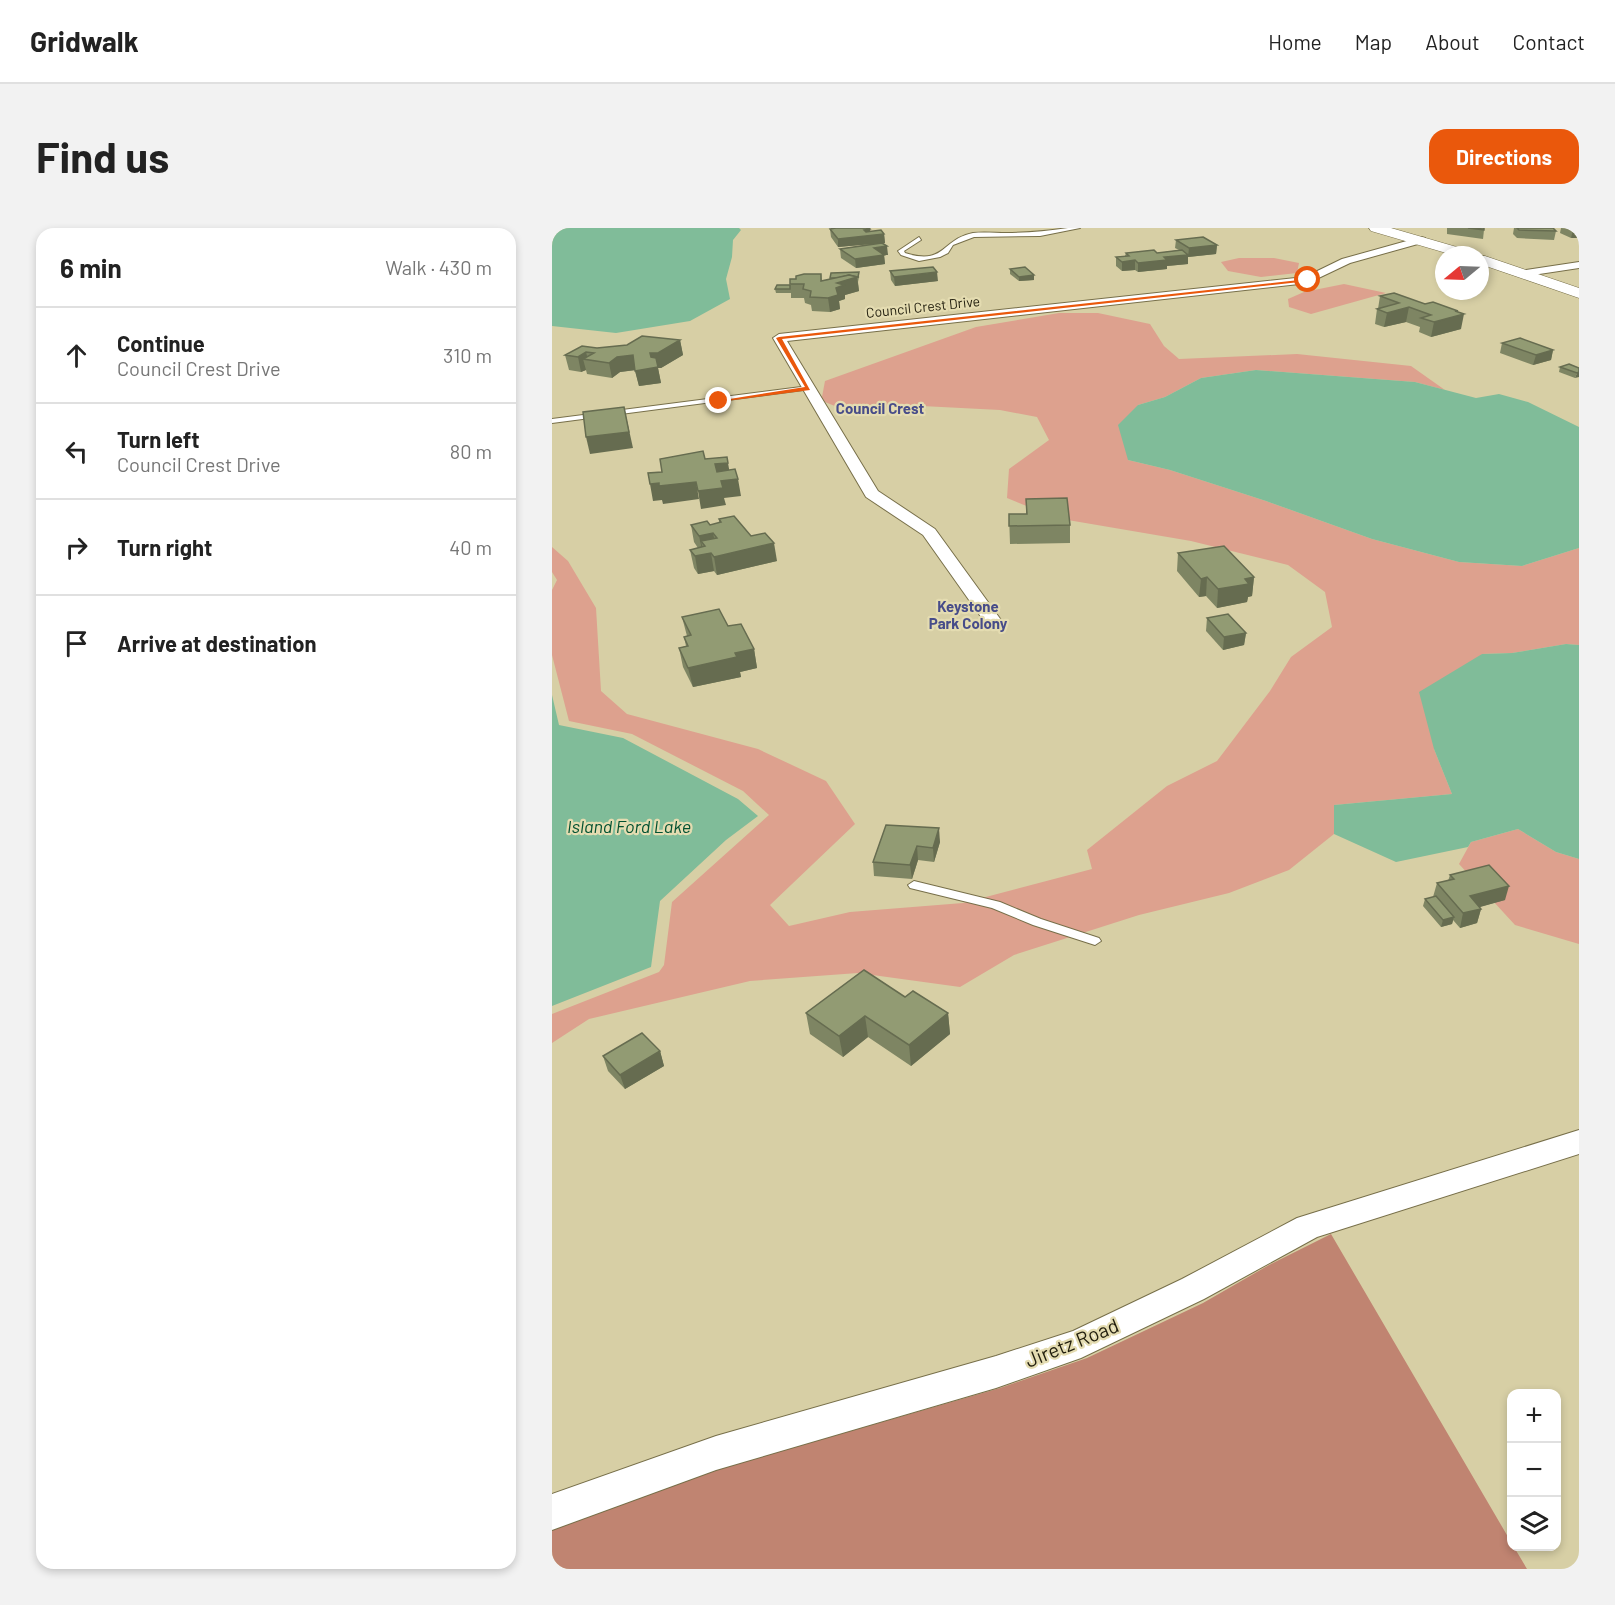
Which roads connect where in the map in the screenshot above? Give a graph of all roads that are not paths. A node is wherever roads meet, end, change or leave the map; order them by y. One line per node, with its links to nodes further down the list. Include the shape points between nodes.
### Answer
1 (1077, 228): 3 (lane, via 1040,234 973,235 951,244 938,256 919,259 903,254 901,251)
2 (1376, 228): 4 (main road)
3 (919, 239)
4 (1421, 240): 5 (main road); 10 (street, Council Crest Drive, via 1346,261 1308,280 779,338)
5 (1440, 246)
6 (1489, 262): 8 (main road)
7 (1579, 265): 8 (street)
8 (1526, 273): 9 (main road)
9 (1579, 292)
10 (808, 388): 11 (lane); 12 (street, Council Crest Drive, via 872,494 929,532)
11 (552, 421)
12 (992, 620)
13 (914, 885): 14 (lane, via 996,905)
14 (1095, 940)
15 (1579, 1142): 16 (street, Jiretz Road, via 1308,1227 1081,1343 996,1372 716,1453)
16 (552, 1512)

